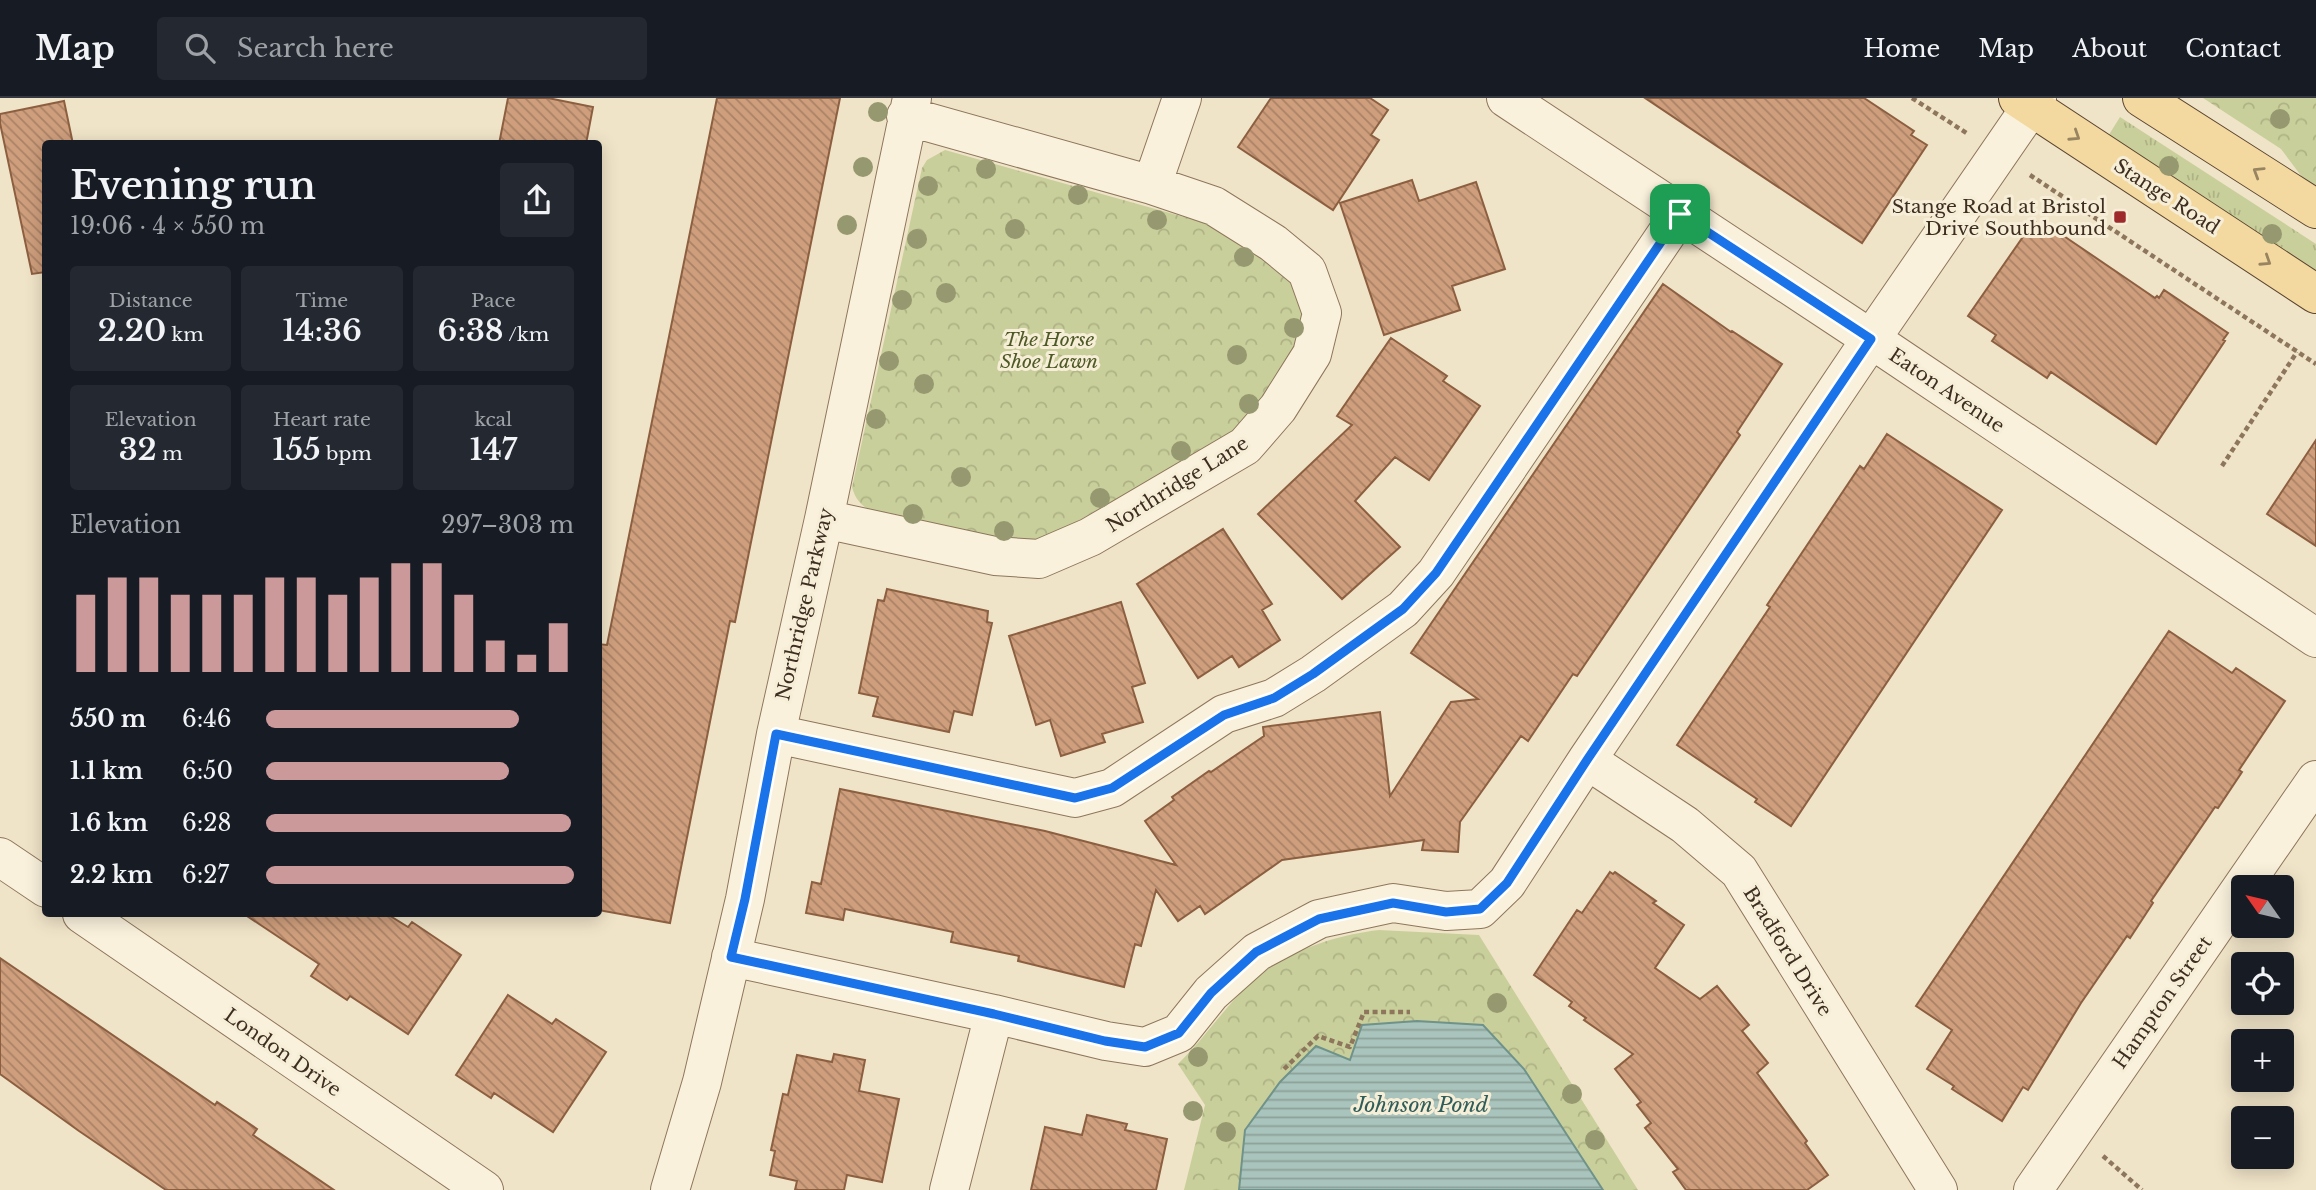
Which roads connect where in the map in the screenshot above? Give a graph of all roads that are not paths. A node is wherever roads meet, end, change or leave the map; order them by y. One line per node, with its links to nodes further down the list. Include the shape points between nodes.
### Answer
1 (1182, 98): 6 (street)
2 (1506, 98): 8 (street, Eaton Avenue)
3 (2142, 98): 7 (main road, one-way to 3)
4 (2029, 101): 9 (main road, Stange Road, one-way to 9); 10 (street)
5 (909, 107): 6 (street, Northridge Lane); 11 (street, Northridge Parkway)
6 (1152, 185): 11 (street, Northridge Lane, via 1214,206 1273,243 1307,271 1322,313 1312,354 1278,408 1245,446 1090,537 1039,559 995,556)
7 (2316, 209)
8 (1680, 214): 10 (street, Eaton Avenue); 13 (street, via 1436,573 1403,609 1274,698 1224,715 1112,788 1075,798)
9 (2316, 294)
10 (1871, 339): 12 (street, Eaton Avenue); 14 (street)
11 (824, 519): 13 (street, Northridge Parkway)
12 (2316, 638)
13 (776, 734): 19 (street, Northridge Parkway)
14 (1587, 760): 20 (street, via 1507,883 1480,909 1446,912 1393,903 1319,919 1256,952 1211,993 1179,1033 1145,1047); 24 (street, Bradford Drive, via 1685,825 1739,872)
15 (2316, 780): 25 (street, Hampton Street)
16 (0, 857): 17 (street)
17 (42, 885)
18 (86, 917): 21 (street, London Drive)
19 (731, 957): 20 (street); 22 (street, Northridge Parkway, via 702,1082)
20 (994, 1014): 23 (street)
21 (484, 1190)
22 (670, 1190)
23 (949, 1190)
24 (1938, 1190)
25 (2033, 1190)

